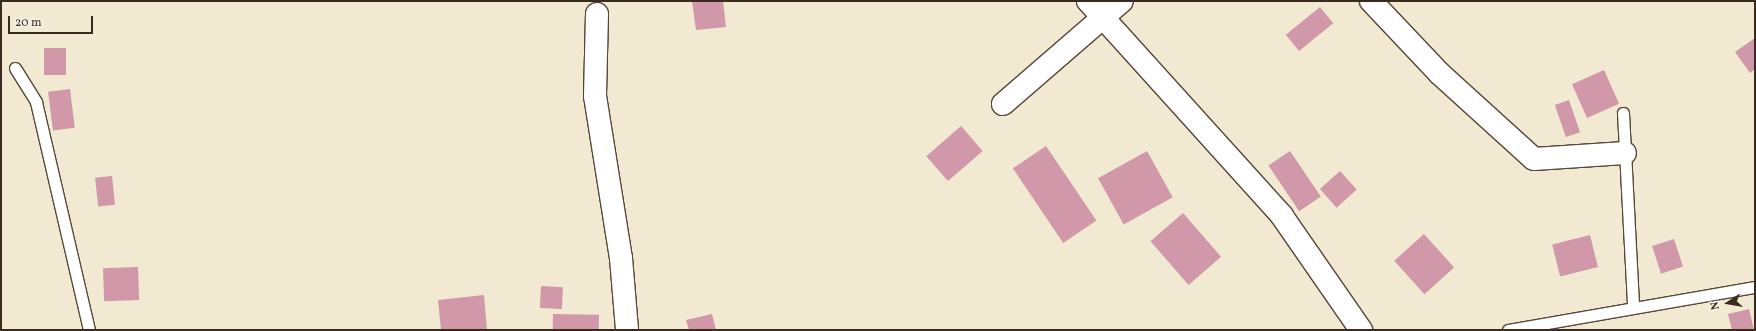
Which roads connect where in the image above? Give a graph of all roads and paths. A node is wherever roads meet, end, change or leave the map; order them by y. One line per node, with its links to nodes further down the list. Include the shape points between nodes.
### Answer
1 (1088, 1): 5 (street)
2 (1122, 1): 5 (street)
3 (1371, 1): 9 (street, via 1439,72 1534,159)
4 (597, 14): 13 (street, via 595,96 621,258)
5 (1102, 18): 7 (street); 14 (street, via 1282,216)
6 (15, 68): 12 (lane, via 36,102)
7 (1003, 104)
8 (1623, 113): 9 (lane)
9 (1625, 153): 11 (lane)
10 (1755, 287): 11 (lane)
11 (1633, 307): 15 (lane)
12 (89, 330)
13 (627, 330)
14 (1361, 330)
15 (1508, 330)

